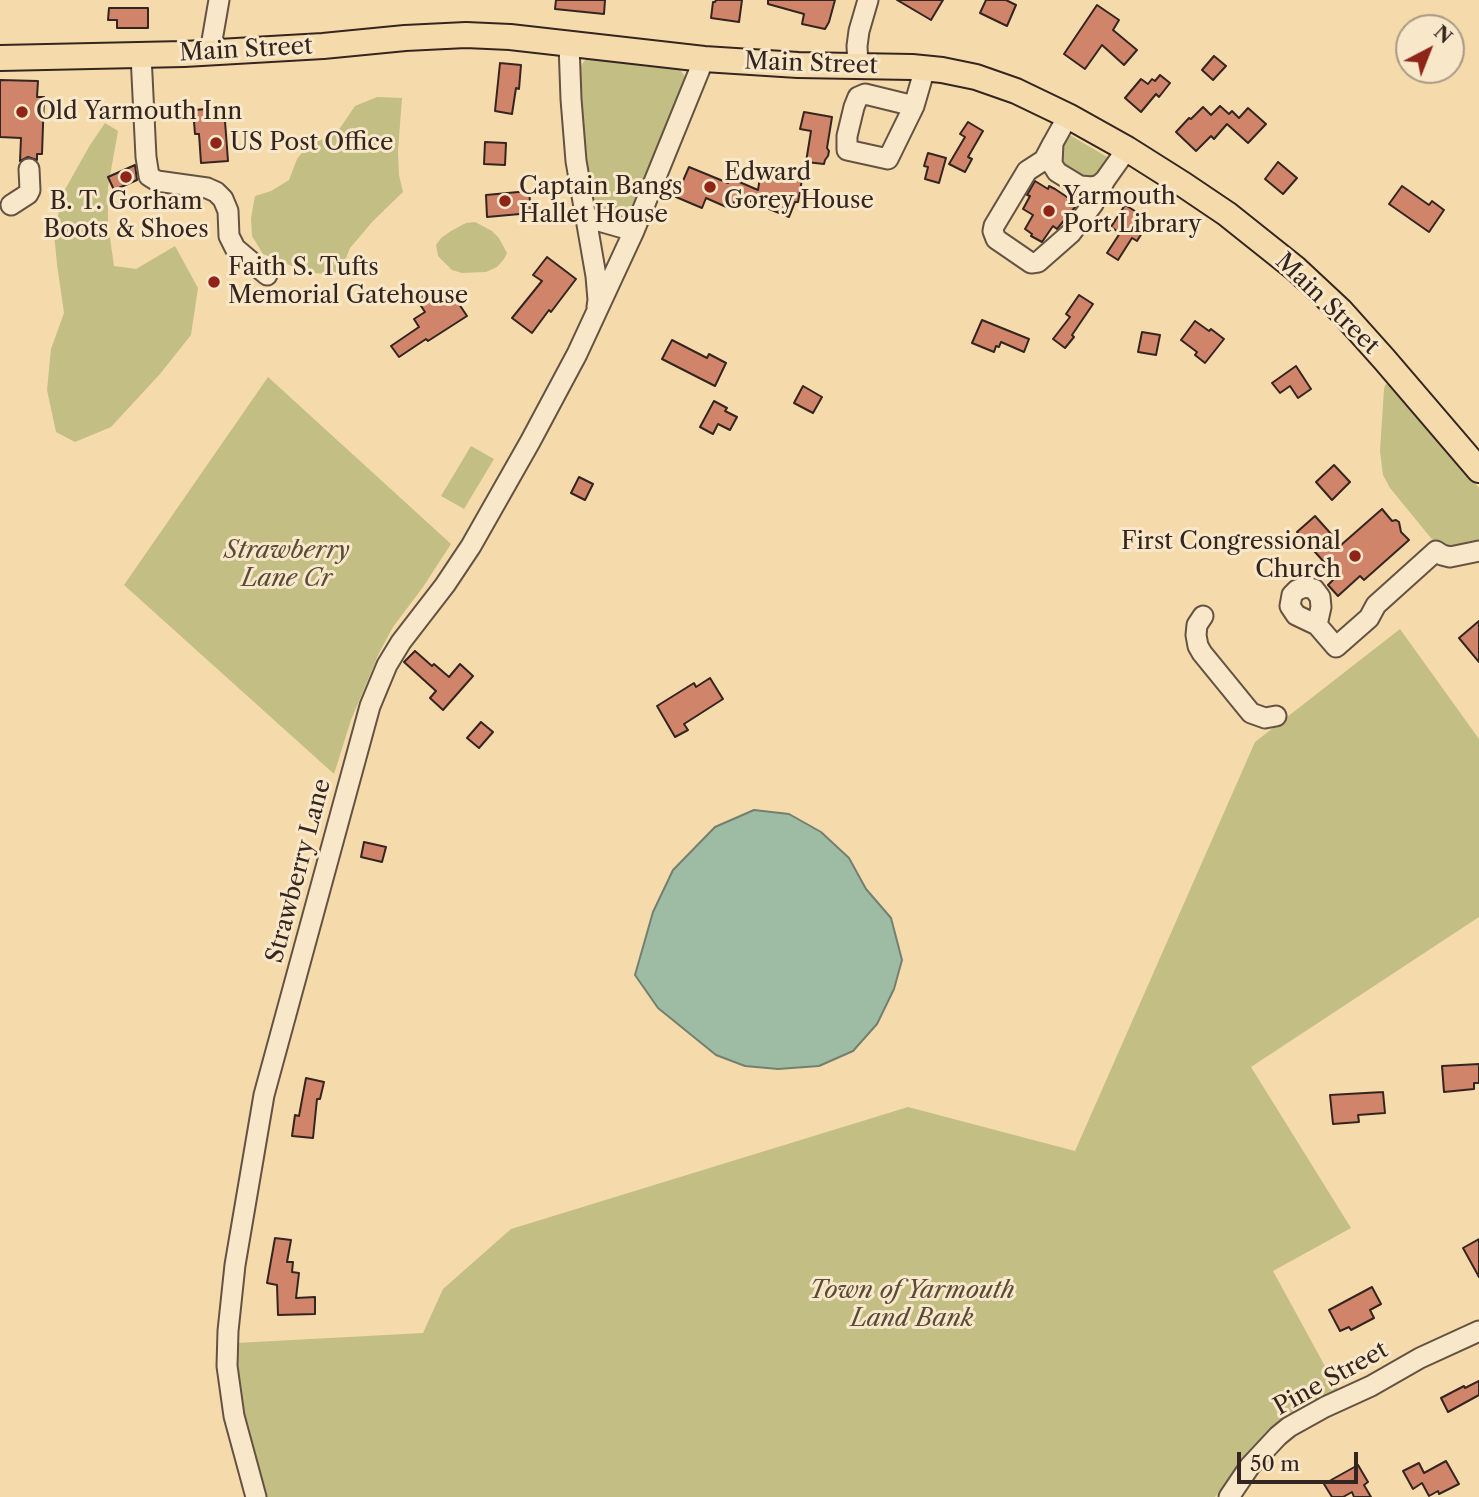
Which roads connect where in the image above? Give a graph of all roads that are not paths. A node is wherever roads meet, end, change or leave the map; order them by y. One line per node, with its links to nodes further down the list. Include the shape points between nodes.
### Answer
1 (219, 0): 4 (street)
2 (868, 0): 8 (street, via 859,31)
3 (569, 44): 4 (main road, Main Street, via 449,35); 7 (main road, Main Street); 17 (street, Strawberry Lane, via 576,160)
4 (210, 52): 5 (main road, Main Street)
5 (141, 55): 6 (main road, Main Street); 19 (street, via 149,176 216,192 228,211 229,236 235,248)
6 (0, 58)
7 (704, 59): 8 (main road, Main Street); 18 (street, Strawberry Lane)
8 (858, 66): 9 (main road, Main Street)
9 (925, 68): 10 (street); 11 (main road, Main Street, via 993,82)
10 (914, 106)
11 (1068, 116): 12 (street); 13 (main road, Main Street)
12 (1053, 143): 15 (street, via 1052,164 1058,172 1080,186 1093,187); 15 (street, via 1041,163 1027,171 995,226 996,239 1031,263 1038,262 1071,233)
13 (1127, 149): 15 (street); 21 (main road, Main Street, via 1227,214 1318,289)
14 (29, 169): 16 (street, via 28,194)
15 (1105, 180)
16 (11, 205)
17 (585, 217): 18 (street); 20 (street, Strawberry Lane, via 597,283)
18 (634, 231): 20 (street, Strawberry Lane)
19 (267, 275)
20 (596, 313): 27 (street, Strawberry Lane, via 484,523 445,585 393,653 370,706 264,1096 232,1286 230,1395)
21 (1479, 470)
22 (1479, 551): 24 (street, via 1450,557 1436,551 1336,647)
23 (1203, 616): 25 (street, via 1196,635 1202,653 1251,713)
24 (1317, 625)
25 (1276, 716)
26 (1479, 1331): 28 (street, Pine Street, via 1289,1427 1250,1466)
27 (256, 1497)
28 (1229, 1497)

